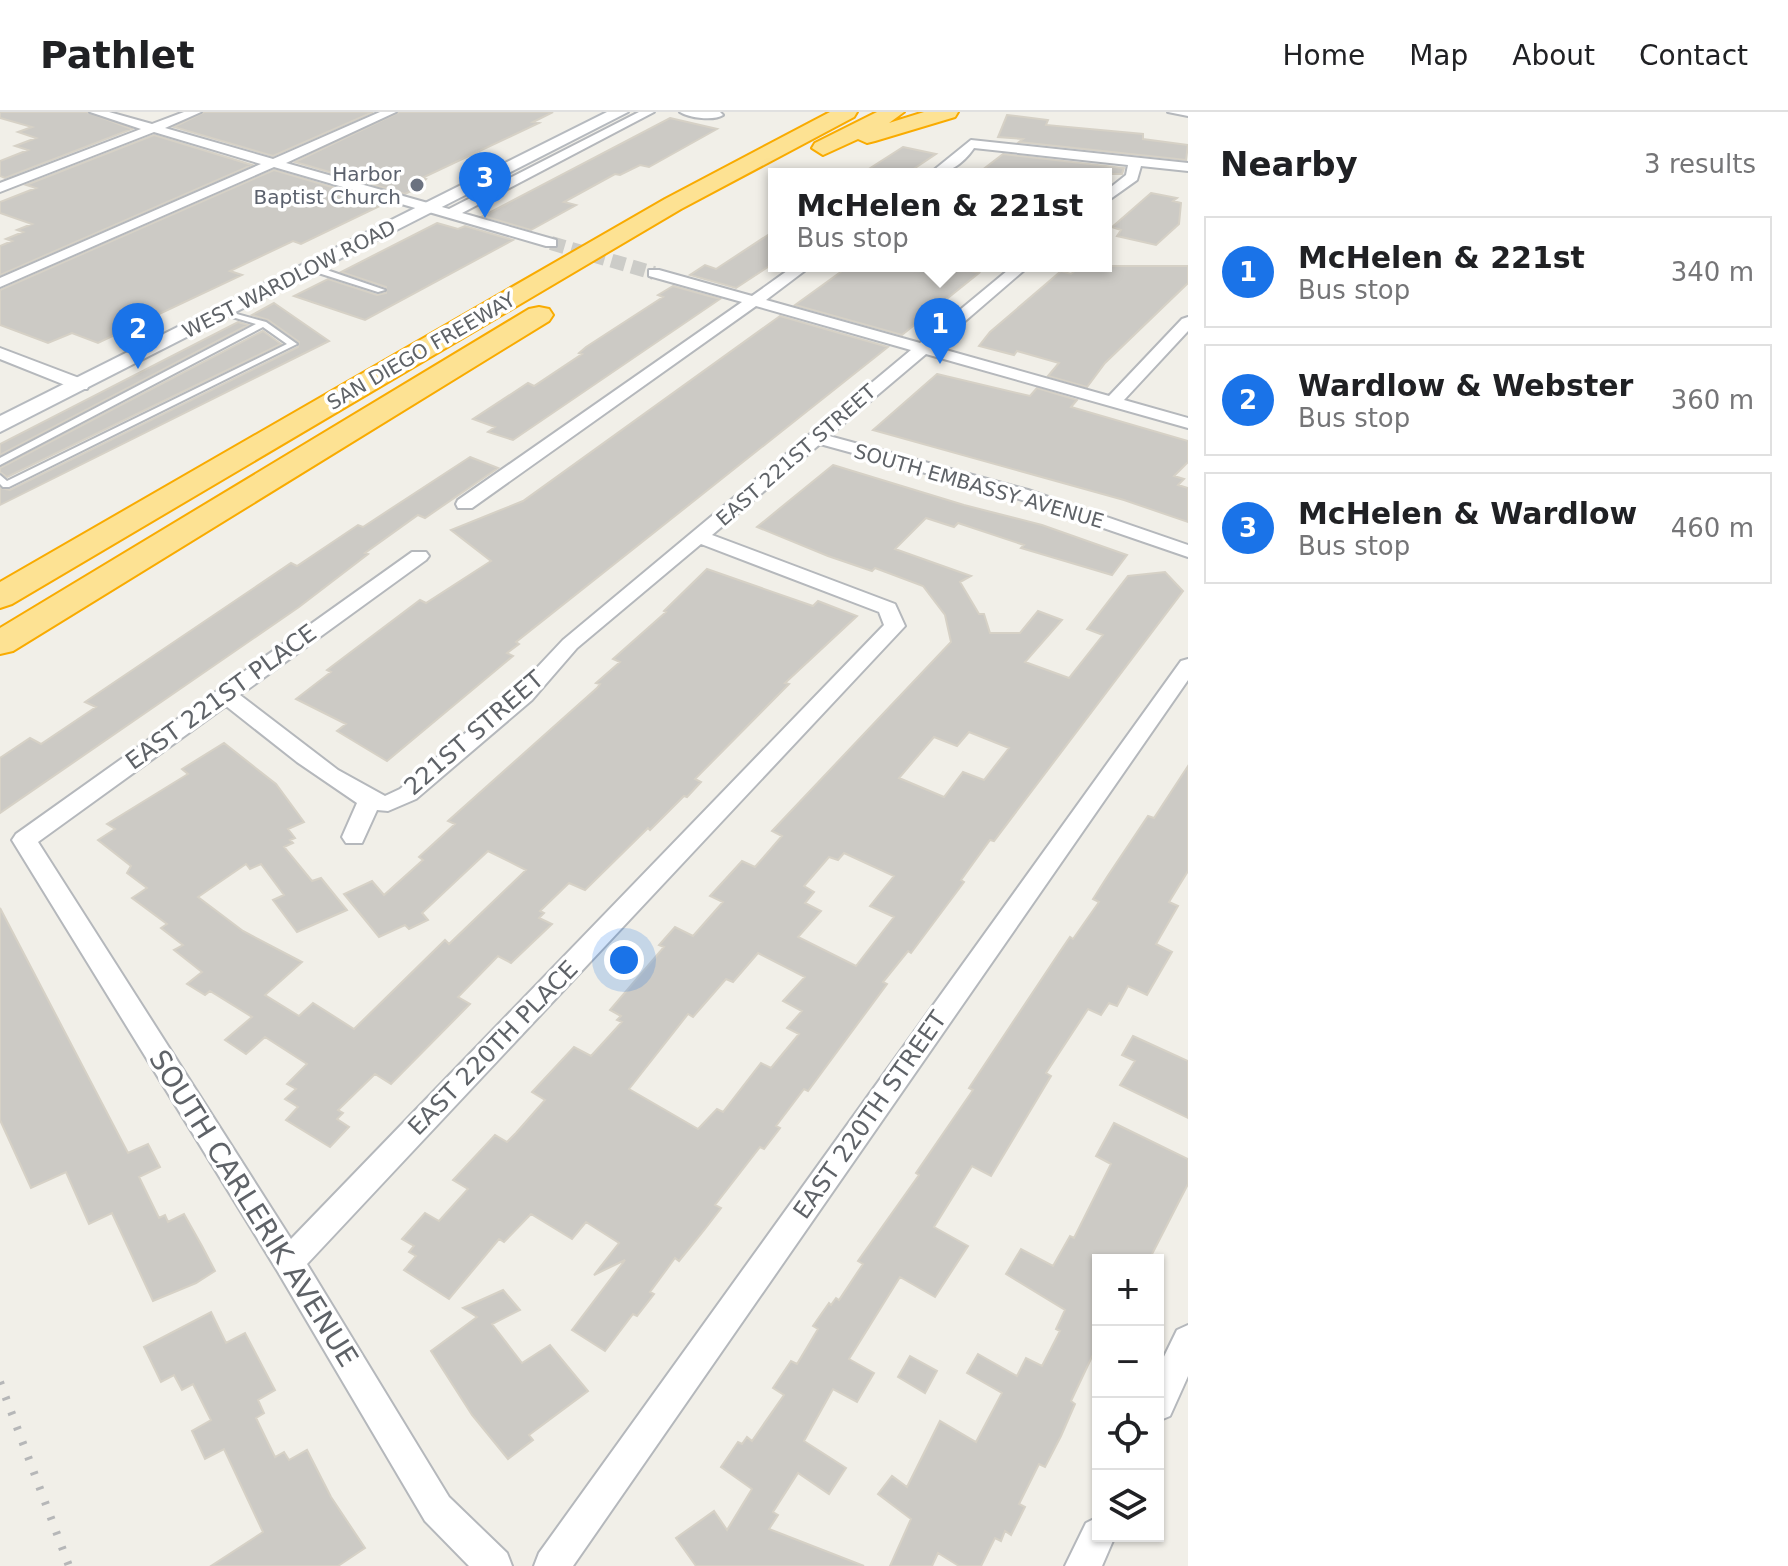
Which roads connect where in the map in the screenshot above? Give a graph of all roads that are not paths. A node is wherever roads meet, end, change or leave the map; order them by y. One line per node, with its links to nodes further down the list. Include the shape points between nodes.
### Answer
1 (96, 112): 14 (street)
2 (195, 112): 14 (street)
3 (390, 112): 17 (street)
4 (592, 112): 27 (main road, WEST WARDLOW ROAD)
5 (620, 112): 27 (main road, WEST WARDLOW ROAD)
6 (648, 112): 28 (street)
7 (686, 112): 13 (street)
8 (846, 112): 23 (highway, SAN DIEGO FREEWAY)
9 (893, 112): 15 (highway, SAN DIEGO FREEWAY)
10 (947, 112): 15 (highway)
11 (1171, 112): 12 (lane)
12 (1188, 114)
13 (717, 115)
14 (153, 128): 17 (street); 25 (street)
15 (816, 152): 19 (highway); 20 (highway, SAN DIEGO FREEWAY)
16 (1135, 162): 18 (street); 21 (street, via 971,144); 26 (street, via 1132,177)
17 (273, 163): 27 (street); 34 (street)
18 (1188, 167)
19 (769, 168)
20 (787, 168)
21 (945, 168)
22 (768, 169): 57 (highway)
23 (698, 177): 55 (highway, SAN DIEGO FREEWAY, via 673,204); 56 (highway, via 691,206)
24 (768, 179): 58 (highway, SAN DIEGO FREEWAY)
25 (0, 188)
26 (1112, 193)
27 (420, 205): 28 (street); 30 (main road, WEST WARDLOW ROAD); 42 (main road, WEST WARDLOW ROAD)
28 (450, 214): 29 (street)
29 (551, 243)
30 (312, 268): 35 (lane); 37 (main road, WEST WARDLOW ROAD)
31 (796, 272): 36 (street)
32 (1015, 272): 40 (street, EAST 221ST STREET)
33 (654, 273): 36 (street)
34 (0, 283)
35 (381, 290)
36 (753, 302): 40 (street); 51 (street)
37 (225, 312): 39 (lane); 43 (main road, WEST WARDLOW ROAD)
38 (1188, 322): 44 (street)
39 (263, 324): 49 (lane); 50 (lane, via 293,344 6,485)
40 (919, 350): 44 (street); 48 (street, EAST 221ST STREET)
41 (0, 353): 42 (street)
42 (59, 376): 43 (street); 45 (main road, WEST WARDLOW ROAD)
43 (81, 385): 47 (main road, WEST WARDLOW ROAD)
44 (1114, 400): 46 (street)
45 (0, 405)
46 (1188, 423)
47 (0, 425)
48 (815, 437): 52 (street, EAST 221ST STREET); 53 (street, SOUTH EMBASSY AVENUE, via 1022,494)
49 (0, 462)
50 (0, 478)
51 (465, 504)
52 (701, 537): 59 (street, EAST 221ST STREET); 65 (street, EAST 220TH PLACE, via 888,608 895,626)
53 (1188, 551)
54 (419, 556): 61 (street, EAST 221ST PLACE)
55 (0, 597)
56 (0, 615)
57 (0, 626)
58 (0, 643)
59 (570, 644): 62 (street, 221ST STREET, via 524,695 408,794 386,805)
60 (1188, 665): 70 (street, EAST 220TH STREET)
61 (225, 694): 62 (street); 64 (street, EAST 221ST PLACE)
62 (369, 801): 63 (street)
63 (354, 837)
64 (24, 840): 65 (street, SOUTH CARLERIK AVENUE)
65 (289, 1262): 69 (street, SOUTH CARLERIK AVENUE, via 437,1509)
66 (1188, 1340): 67 (street)
67 (1161, 1398)
68 (1095, 1542): 71 (street)
69 (494, 1566)
70 (552, 1566)
71 (1083, 1566)

